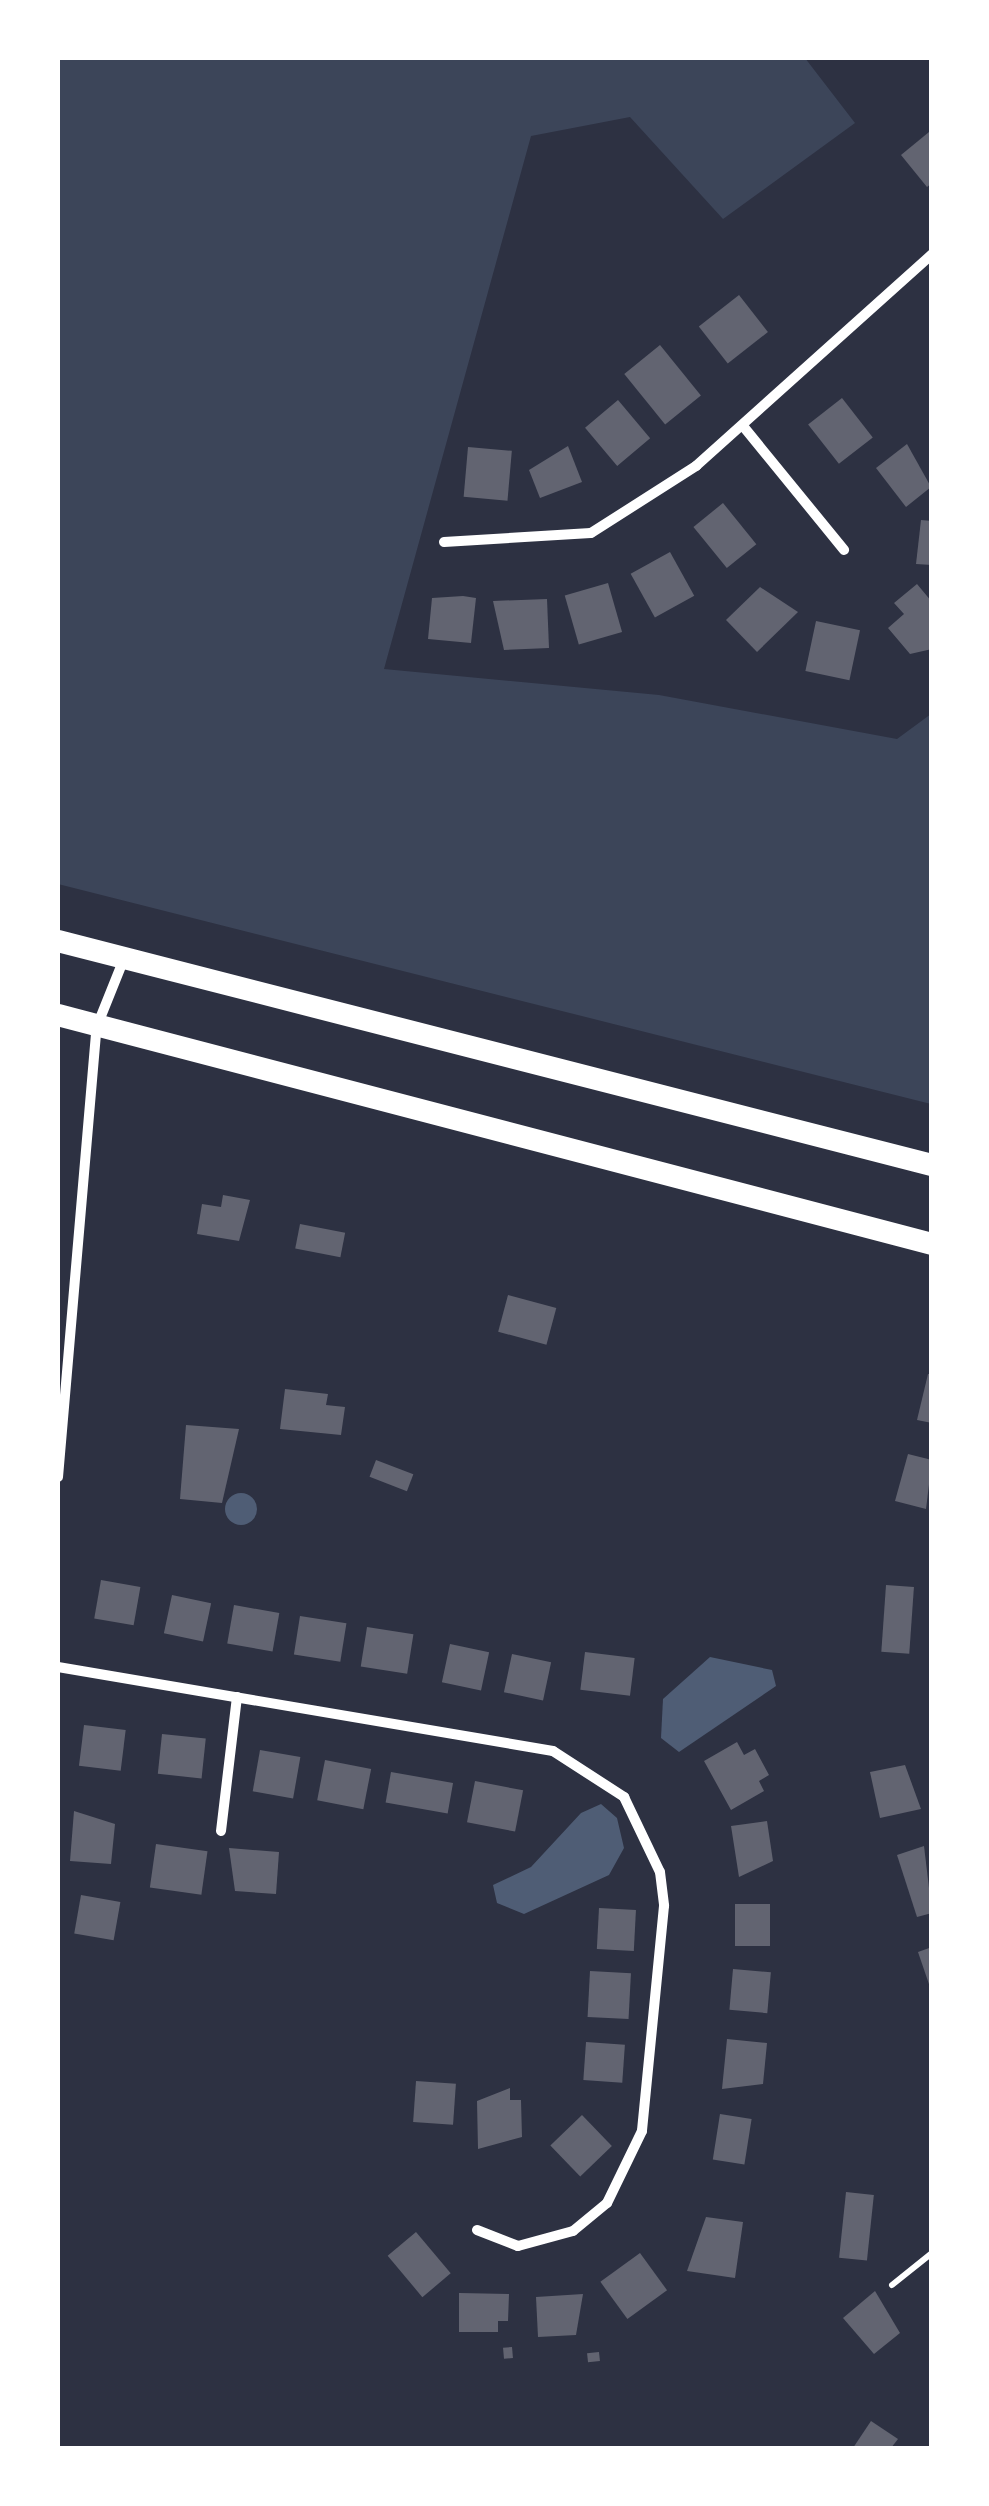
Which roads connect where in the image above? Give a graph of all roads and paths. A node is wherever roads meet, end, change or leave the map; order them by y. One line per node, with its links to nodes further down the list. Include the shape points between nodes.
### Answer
1 (932, 254): 2 (street)
2 (743, 426): 3 (street, via 591,533); 4 (street)
3 (444, 542)
4 (844, 550)
5 (58, 941): 6 (highway)
6 (124, 958): 8 (street); 9 (highway)
7 (58, 1015): 8 (highway)
8 (97, 1026): 10 (highway); 11 (street)
9 (932, 1164)
10 (932, 1244)
11 (58, 1477)
12 (58, 1666): 13 (street)
13 (237, 1697): 14 (street); 15 (street, via 553,1750 607,1780 641,1825 660,1872 664,1937 638,2143 606,2202 573,2231 518,2246)
14 (221, 1831)
15 (477, 2230)
16 (932, 2253): 17 (lane)
17 (892, 2286)

